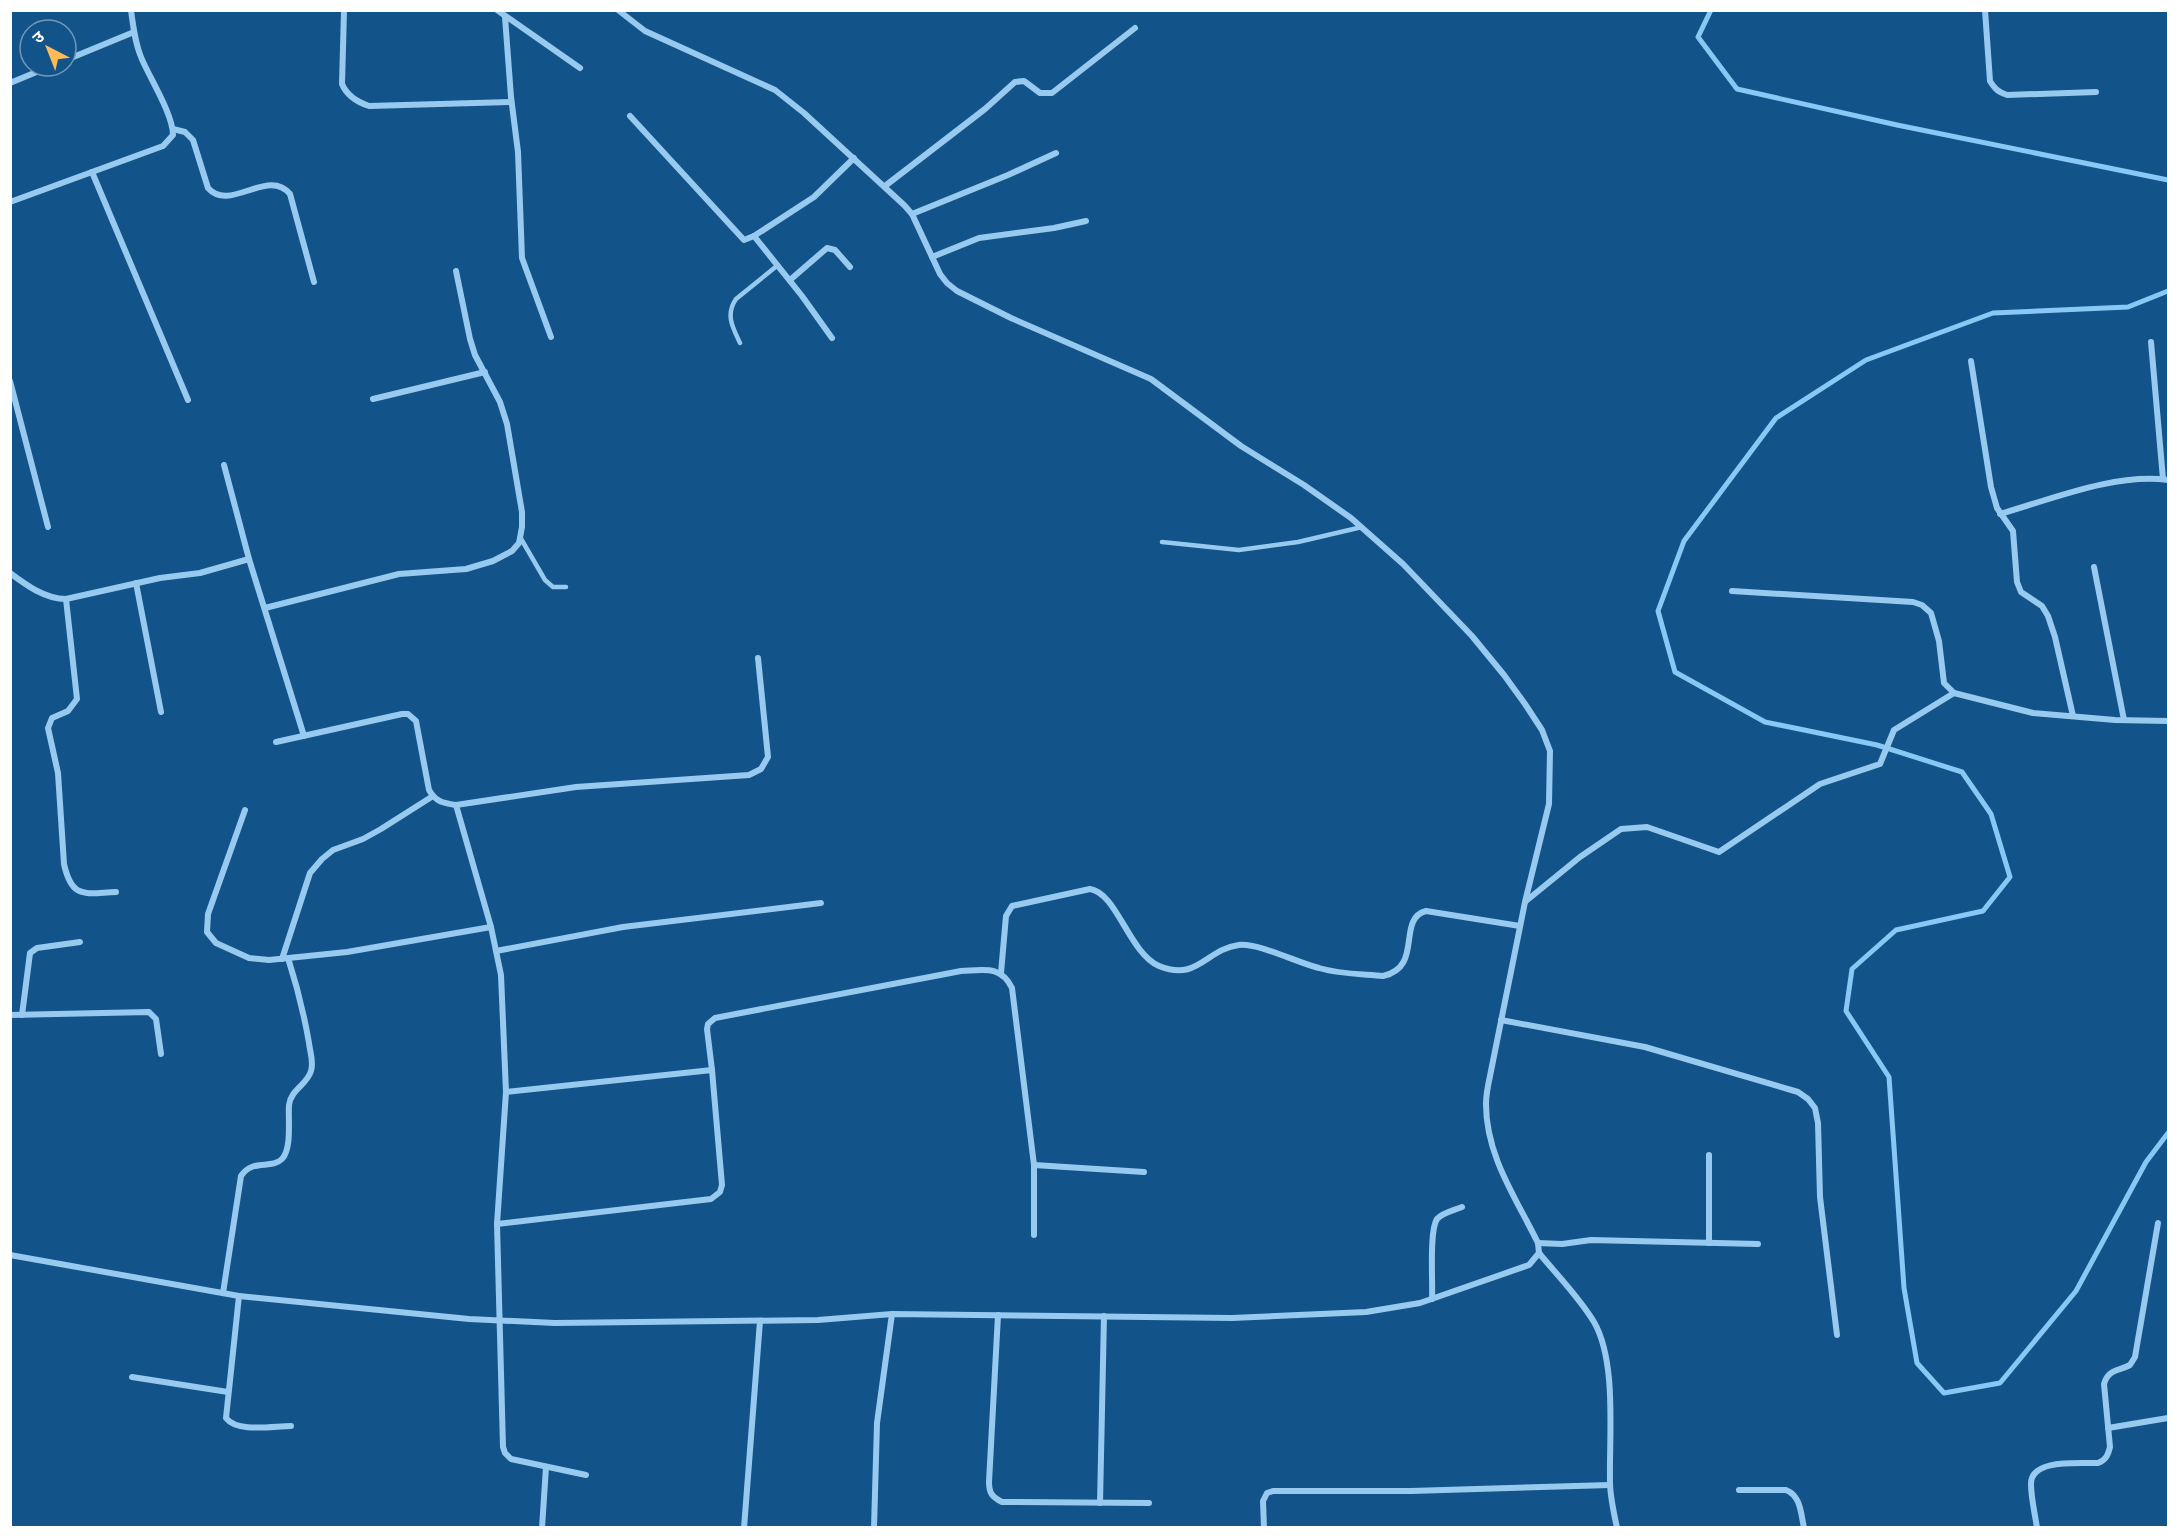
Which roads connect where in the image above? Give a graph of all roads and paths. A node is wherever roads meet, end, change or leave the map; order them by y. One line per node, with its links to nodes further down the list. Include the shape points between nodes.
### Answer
1 (131, 10): 8 (street)
2 (496, 10): 6 (street)
3 (618, 10): 16 (street, via 645,31 775,90)
4 (1985, 10): 11 (street, via 1990,81 2000,93)
5 (344, 11): 12 (street, via 342,84 361,103 369,106)
6 (506, 17): 10 (street); 12 (street)
7 (1135, 28): 18 (street, via 1052,93 1040,93 1024,81 1015,82)
8 (134, 32): 9 (street); 14 (street, via 140,55)
9 (78, 55)
10 (580, 68)
11 (2096, 92)
12 (511, 102): 29 (street, via 518,152 522,258)
13 (630, 116): 22 (street, via 738,235 744,240)
14 (173, 129): 17 (street, via 173,135 163,146); 28 (street, via 185,132 193,140 213,194 224,196 272,185 286,189)
15 (1056, 153): 20 (street)
16 (854, 158): 18 (street); 22 (street, via 814,197)
17 (92, 172): 19 (street); 37 (street)
18 (885, 186): 20 (street)
19 (10, 202)
20 (912, 214): 23 (street)
21 (1086, 221): 23 (street, via 979,238)
22 (754, 236): 24 (street)
23 (932, 257): 42 (street, via 947,284 957,291 1151,379 1241,446)
24 (778, 265): 27 (street); 32 (lane, via 732,305 731,324)
25 (850, 267): 27 (street, via 835,250 827,248)
26 (456, 271): 34 (street, via 470,339)
27 (789, 280): 30 (street)
28 (315, 282)
29 (551, 337)
30 (832, 338)
31 (2151, 342): 39 (street)
32 (740, 343)
33 (1971, 361): 40 (street, via 1991,487)
34 (485, 372): 36 (street); 43 (street, via 507,424 522,512)
35 (10, 381): 41 (street)
36 (373, 399)
37 (188, 400)
38 (224, 465): 45 (street)
39 (2166, 480): 40 (street, via 2114,482)
40 (2000, 514): 56 (street, via 2013,531 2021,592 2042,606 2048,616)
41 (48, 527)
42 (1362, 527): 44 (lane, via 1268,548 1239,550); 65 (street, via 1472,636 1548,743 1549,804)
43 (520, 537): 49 (lane, via 545,580 553,587); 52 (street, via 512,551 466,569 399,574)
44 (1162, 542)
45 (249, 559): 48 (street, via 200,573); 52 (street)
46 (2094, 567): 57 (street)
47 (10, 573): 51 (street, via 41,593)
48 (136, 583): 51 (street); 55 (street)
49 (566, 587)
50 (1732, 591): 54 (street, via 1922,605 1934,620 1944,682)
51 (66, 599): 64 (street, via 76,699 68,711 52,718 48,728 58,773 64,864 76,890)
52 (265, 608): 59 (street)
53 (758, 658): 62 (street, via 768,746 765,764 757,773 576,787)
54 (1954, 693): 56 (street, via 2033,713); 65 (street, via 1894,730 1880,764 1820,784 1719,852 1647,827 1621,829)
55 (161, 712)
56 (2073, 716): 57 (street)
57 (2124, 720): 58 (street)
58 (2169, 721)
59 (304, 736): 60 (street); 61 (street, via 408,714 416,721)
60 (276, 742)
61 (433, 796): 62 (street, via 437,801); 71 (street, via 381,829 333,850 322,859 310,873)
62 (456, 805): 68 (street)
63 (245, 810): 71 (street, via 208,914 207,932 216,943 249,958)
64 (116, 892)
65 (1525, 902): 67 (street)
66 (821, 903): 70 (street, via 623,927)
67 (1520, 926): 72 (street, via 1420,913 1413,922 1405,962 1392,974 1383,976 1318,968 1241,945 1187,970 1178,970 1148,959 1106,898 1090,889 1012,906 1006,916); 75 (street)
68 (491, 927): 70 (street); 71 (street, via 347,952)
69 (80, 942): 74 (street, via 36,948 30,953)
70 (496, 951): 78 (street, via 501,975)
71 (285, 958): 91 (street, via 301,1000 312,1065 305,1081 291,1096 283,1158 251,1166 241,1176)
72 (1001, 973): 77 (street, via 961,971 715,1018 707,1029); 80 (street, via 1012,988)
73 (10, 1015): 74 (street)
74 (22, 1015): 76 (street, via 149,1012 156,1019)
75 (1501, 1020): 86 (street, via 1487,1117 1494,1155); 99 (street, via 1645,1047 1798,1092 1808,1099 1818,1123 1820,1197)
76 (161, 1054)
77 (712, 1070): 78 (street); 84 (street, via 722,1185 717,1197)
78 (506, 1092): 84 (street)
79 (1709, 1155): 87 (street)
80 (1034, 1165): 81 (street); 85 (street)
81 (1144, 1172)
82 (1462, 1207): 93 (street, via 1436,1222)
83 (2158, 1223): 104 (street, via 2135,1357 2130,1365 2112,1371 2105,1379)
84 (497, 1224): 97 (street)
85 (1034, 1235)
86 (1538, 1243): 87 (street); 89 (street)
87 (1709, 1243): 88 (street)
88 (1758, 1244)
89 (1539, 1253): 93 (street, via 1529,1265); 107 (street, via 1581,1304 1603,1345 1610,1392)
90 (10, 1256): 91 (street)
91 (223, 1293): 92 (street)
92 (239, 1296): 97 (street); 101 (street)
93 (1432, 1299): 96 (street, via 1366,1312 1232,1318)
94 (892, 1314): 95 (street); 98 (street); 113 (street, via 877,1423)
95 (998, 1315): 96 (street); 109 (street, via 989,1482 992,1496 1002,1502)
96 (1104, 1316): 109 (street)
97 (499, 1320): 98 (street); 105 (street, via 505,1453 511,1459)
98 (760, 1321): 112 (street)
99 (1837, 1335)
100 (132, 1377): 101 (street)
101 (228, 1392): 103 (street, via 226,1418 235,1426)
102 (2169, 1418): 104 (street)
103 (291, 1426)
104 (2109, 1428): 117 (street, via 2110,1447 2104,1460 2049,1465 2034,1475 2031,1483)
105 (546, 1467): 106 (street); 111 (street)
106 (586, 1475)
107 (1610, 1485): 114 (street, via 1273,1491 1268,1492 1263,1502); 115 (street)
108 (1739, 1490): 116 (street, via 1791,1492)
109 (1100, 1503): 110 (street)
110 (1149, 1503)
111 (542, 1527)
112 (744, 1527)
113 (874, 1527)
114 (1264, 1527)
115 (1617, 1527)
116 (1804, 1527)
117 (2037, 1527)

